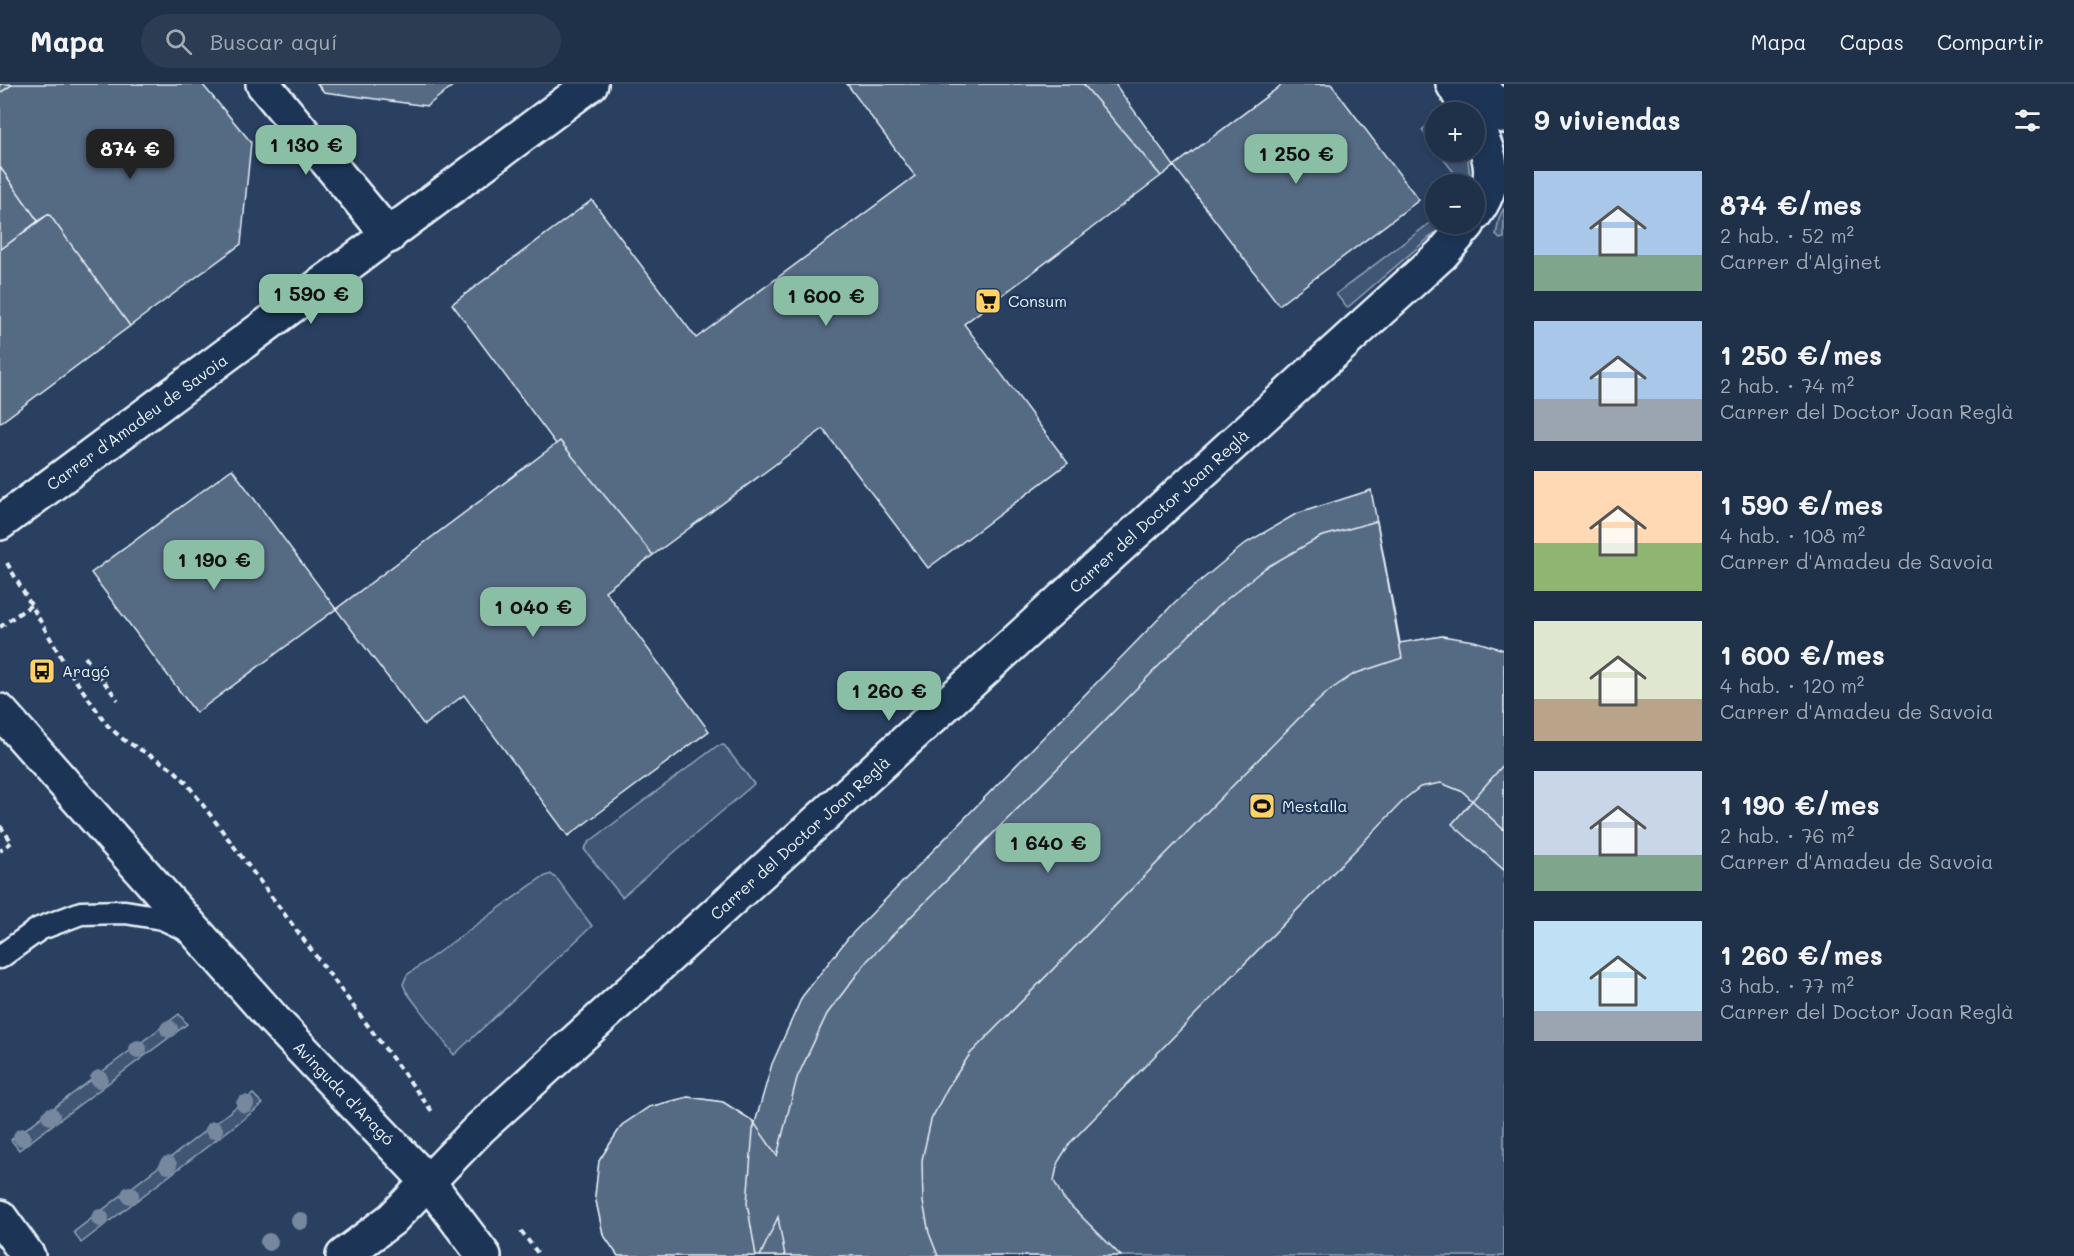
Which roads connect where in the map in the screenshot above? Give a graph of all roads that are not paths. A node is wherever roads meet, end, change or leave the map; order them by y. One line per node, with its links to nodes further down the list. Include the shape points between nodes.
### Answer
1 (263, 84): 10 (street)
2 (591, 84): 10 (street, Carrer d'Amadeu de Savoia)
3 (1453, 84): 5 (street)
4 (1480, 84): 6 (street)
5 (1463, 102)
6 (1504, 116)
7 (1485, 140): 8 (street, via 1492,175)
8 (1485, 201)
9 (1459, 234): 15 (street, Carrer del Doctor Joan Reglà, via 1442,254 489,1120)
10 (388, 236): 11 (street, Carrer d'Amadeu de Savoia)
11 (0, 523)
12 (0, 711): 13 (street, Avinguda d'Aragó)
13 (197, 934): 14 (lane, Avinguda d'Aragó, via 162,918 125,912 81,913 39,930); 15 (street, Avinguda d'Aragó)
14 (0, 957)
15 (429, 1183): 18 (street, Carrer del Doctor Joan Reglà, via 392,1219); 19 (street, Avinguda d'Aragó)
16 (0, 1217): 17 (street)
17 (28, 1256)
18 (343, 1256)
19 (484, 1256)

